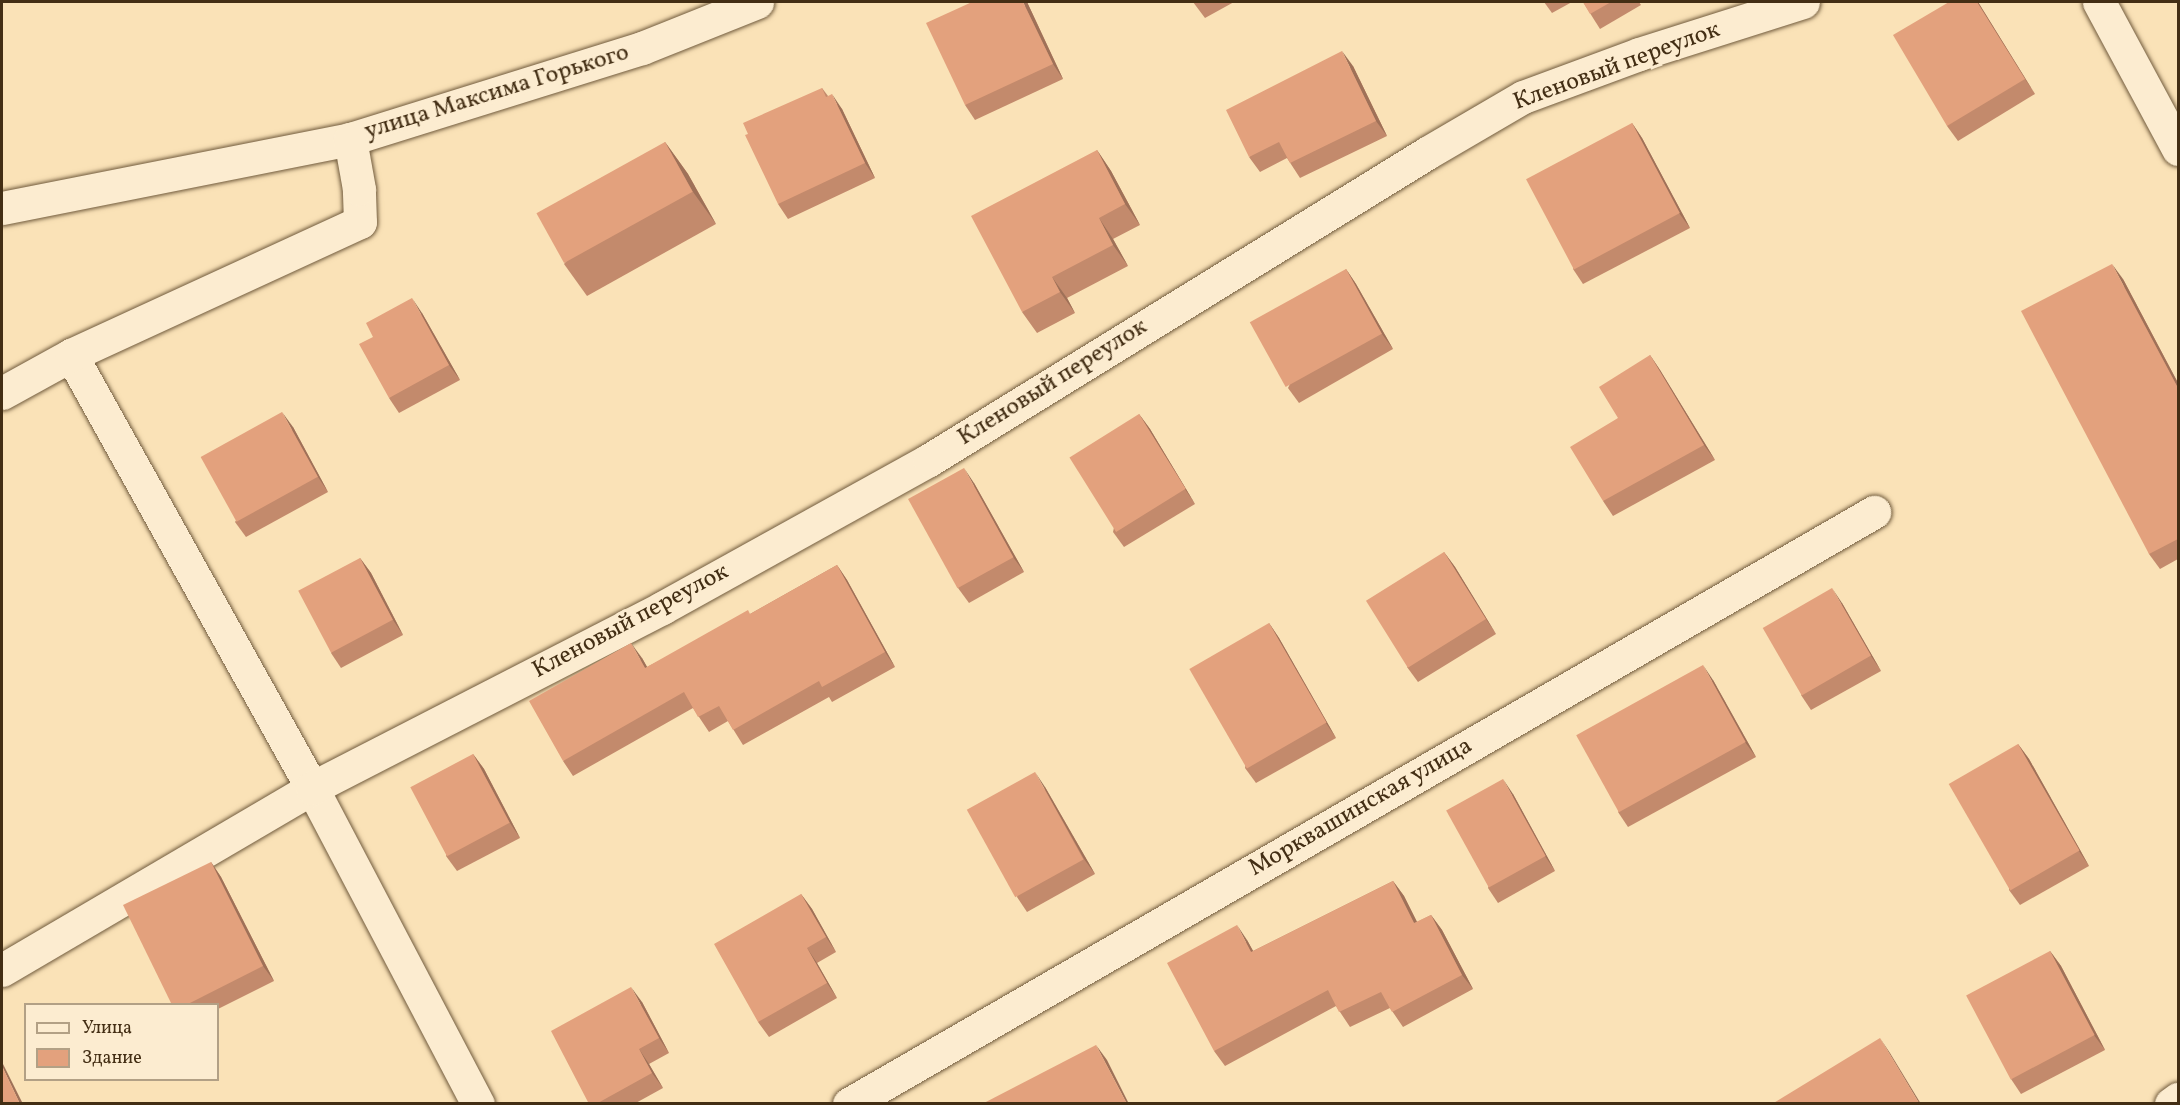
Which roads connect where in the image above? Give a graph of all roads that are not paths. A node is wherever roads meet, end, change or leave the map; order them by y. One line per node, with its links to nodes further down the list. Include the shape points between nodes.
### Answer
1 (757, 2): 4 (street, улица Максима Горького, via 642,48)
2 (1803, 2): 10 (street, Кленовый переулок, via 1639,54 1523,97 929,460 662,608)
3 (2099, 2): 5 (street)
4 (350, 139): 6 (street); 7 (street, улица Максима Горького, via 360,222)
5 (2178, 149)
6 (2, 208)
7 (71, 355): 8 (street, улица Максима Горького); 10 (street)
8 (2, 393)
9 (1874, 512): 14 (street, Морквашинская улица)
10 (312, 788): 11 (street, Кленовый переулок); 13 (street)
11 (2, 970)
12 (2178, 1099): 15 (street)
13 (478, 1104)
14 (849, 1104)
15 (2171, 1104)

